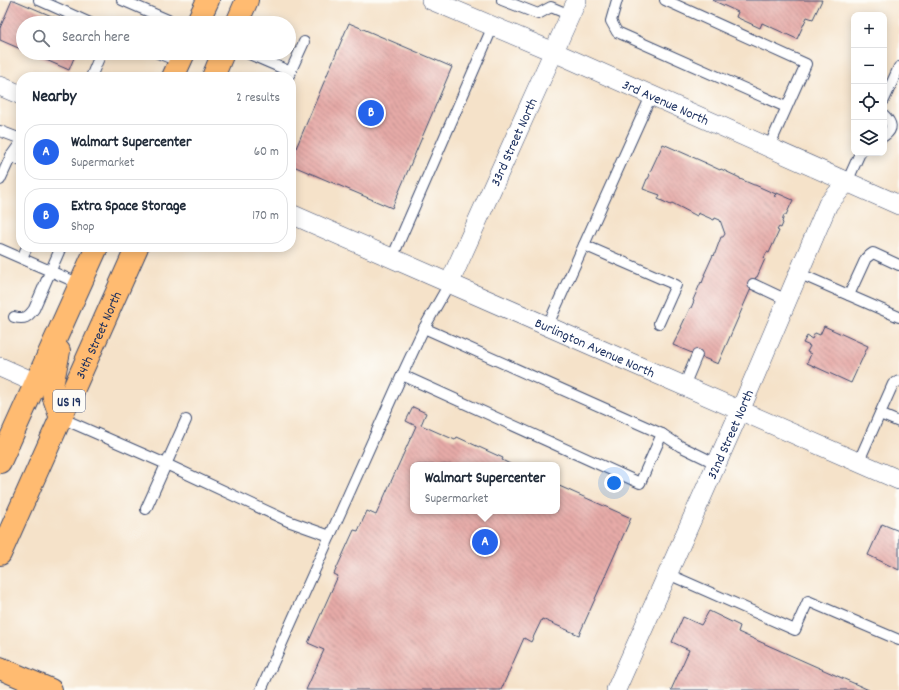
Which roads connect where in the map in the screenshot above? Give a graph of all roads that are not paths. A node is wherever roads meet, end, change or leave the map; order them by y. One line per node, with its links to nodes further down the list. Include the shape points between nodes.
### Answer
1 (39, 0): 10 (lane)
2 (122, 0): 11 (lane)
3 (208, 0): 12 (main road)
4 (247, 0): 13 (main road)
5 (431, 0): 14 (street, 3rd Avenue North)
6 (502, 0): 9 (lane, via 538,14 551,7)
7 (616, 0): 31 (lane, via 611,21 617,32)
8 (665, 0): 31 (lane, via 806,64)
9 (574, 8): 16 (street, 33rd Street North)
10 (74, 16)
11 (159, 16)
12 (200, 16)
13 (240, 16)
14 (493, 26): 16 (street, 3rd Avenue North); 52 (lane)
15 (304, 42): 17 (lane)
16 (554, 52): 30 (street, 3rd Avenue North); 57 (street, 33rd Street North)
17 (296, 59)
18 (98, 60): 23 (lane)
19 (221, 60): 24 (main road)
20 (261, 60): 25 (lane)
21 (296, 60): 26 (lane)
22 (899, 67): 29 (lane)
23 (93, 72)
24 (215, 72)
25 (285, 72)
26 (290, 72)
27 (0, 86): 28 (street)
28 (16, 93)
29 (887, 93)
30 (651, 96): 36 (street, 3rd Avenue North); 45 (lane)
31 (786, 108): 36 (lane)
32 (887, 118): 34 (lane, via 891,127)
33 (0, 131): 35 (lane)
34 (887, 134)
35 (16, 139)
36 (769, 147): 42 (street, 3rd Avenue North)
37 (16, 148): 38 (lane)
38 (10, 156): 40 (lane); 41 (lane)
39 (859, 156): 42 (lane)
40 (16, 159)
41 (0, 180)
42 (847, 182): 43 (street, 3rd Avenue North); 55 (street, 32nd Street North, via 828,204)
43 (899, 205)
44 (296, 216): 52 (street, Burlington Avenue North)
45 (584, 245): 64 (lane, via 676,285); 65 (lane)
46 (0, 249): 51 (lane)
47 (25, 252): 51 (lane)
48 (59, 252): 54 (lane)
49 (95, 252): 56 (main road, US 19)
50 (135, 252): 75 (main road, 34th Street North / US 19)
51 (22, 258): 54 (lane)
52 (392, 258): 57 (street, Burlington Avenue North)
53 (899, 264): 59 (lane, via 873,253 866,258)
54 (51, 271): 56 (lane); 62 (lane, via 29,315 21,319)
55 (798, 273): 59 (lane); 60 (street, 32nd Street North)
56 (80, 284): 61 (main road, US 19)
57 (449, 284): 65 (street, Burlington Avenue North); 66 (lane)
58 (753, 284): 60 (lane)
59 (849, 295): 63 (lane)
60 (787, 300): 73 (street, 32nd Street North)
61 (67, 313): 71 (main road, US 19); 75 (main road, via 52,386)
62 (14, 317)
63 (899, 317)
64 (659, 323)
65 (547, 327): 72 (street, Burlington Avenue North)
66 (424, 328): 69 (lane); 78 (lane)
67 (697, 355): 72 (lane)
68 (0, 367): 71 (street)
69 (402, 375): 78 (lane, via 640,483); 85 (lane)
70 (899, 381): 74 (lane, via 893,384)
71 (36, 383): 79 (main road, US 19)
72 (684, 386): 73 (street, Burlington Avenue North)
73 (740, 411): 80 (street, Burlington Avenue North); 82 (street, 32nd Street North)
74 (880, 414): 77 (lane); 80 (lane)
75 (61, 418): 81 (lane); 86 (main road, 34th Street North / US 19)
76 (186, 420): 81 (lane)
77 (899, 422)
78 (662, 434): 82 (lane)
79 (0, 462)
80 (858, 463): 83 (street, Burlington Avenue North)
81 (166, 464): 84 (lane); 85 (lane, via 288,520)
82 (717, 464): 87 (street, 32nd Street North)
83 (899, 480)
84 (146, 509)
85 (330, 536): 92 (lane)
86 (0, 554)
87 (668, 574): 88 (lane, via 795,630 808,601); 93 (street, 32nd Street North)
88 (899, 640)
89 (0, 668): 90 (main road)
90 (47, 688): 91 (lane)
91 (22, 690)
92 (261, 690)
93 (616, 690)

